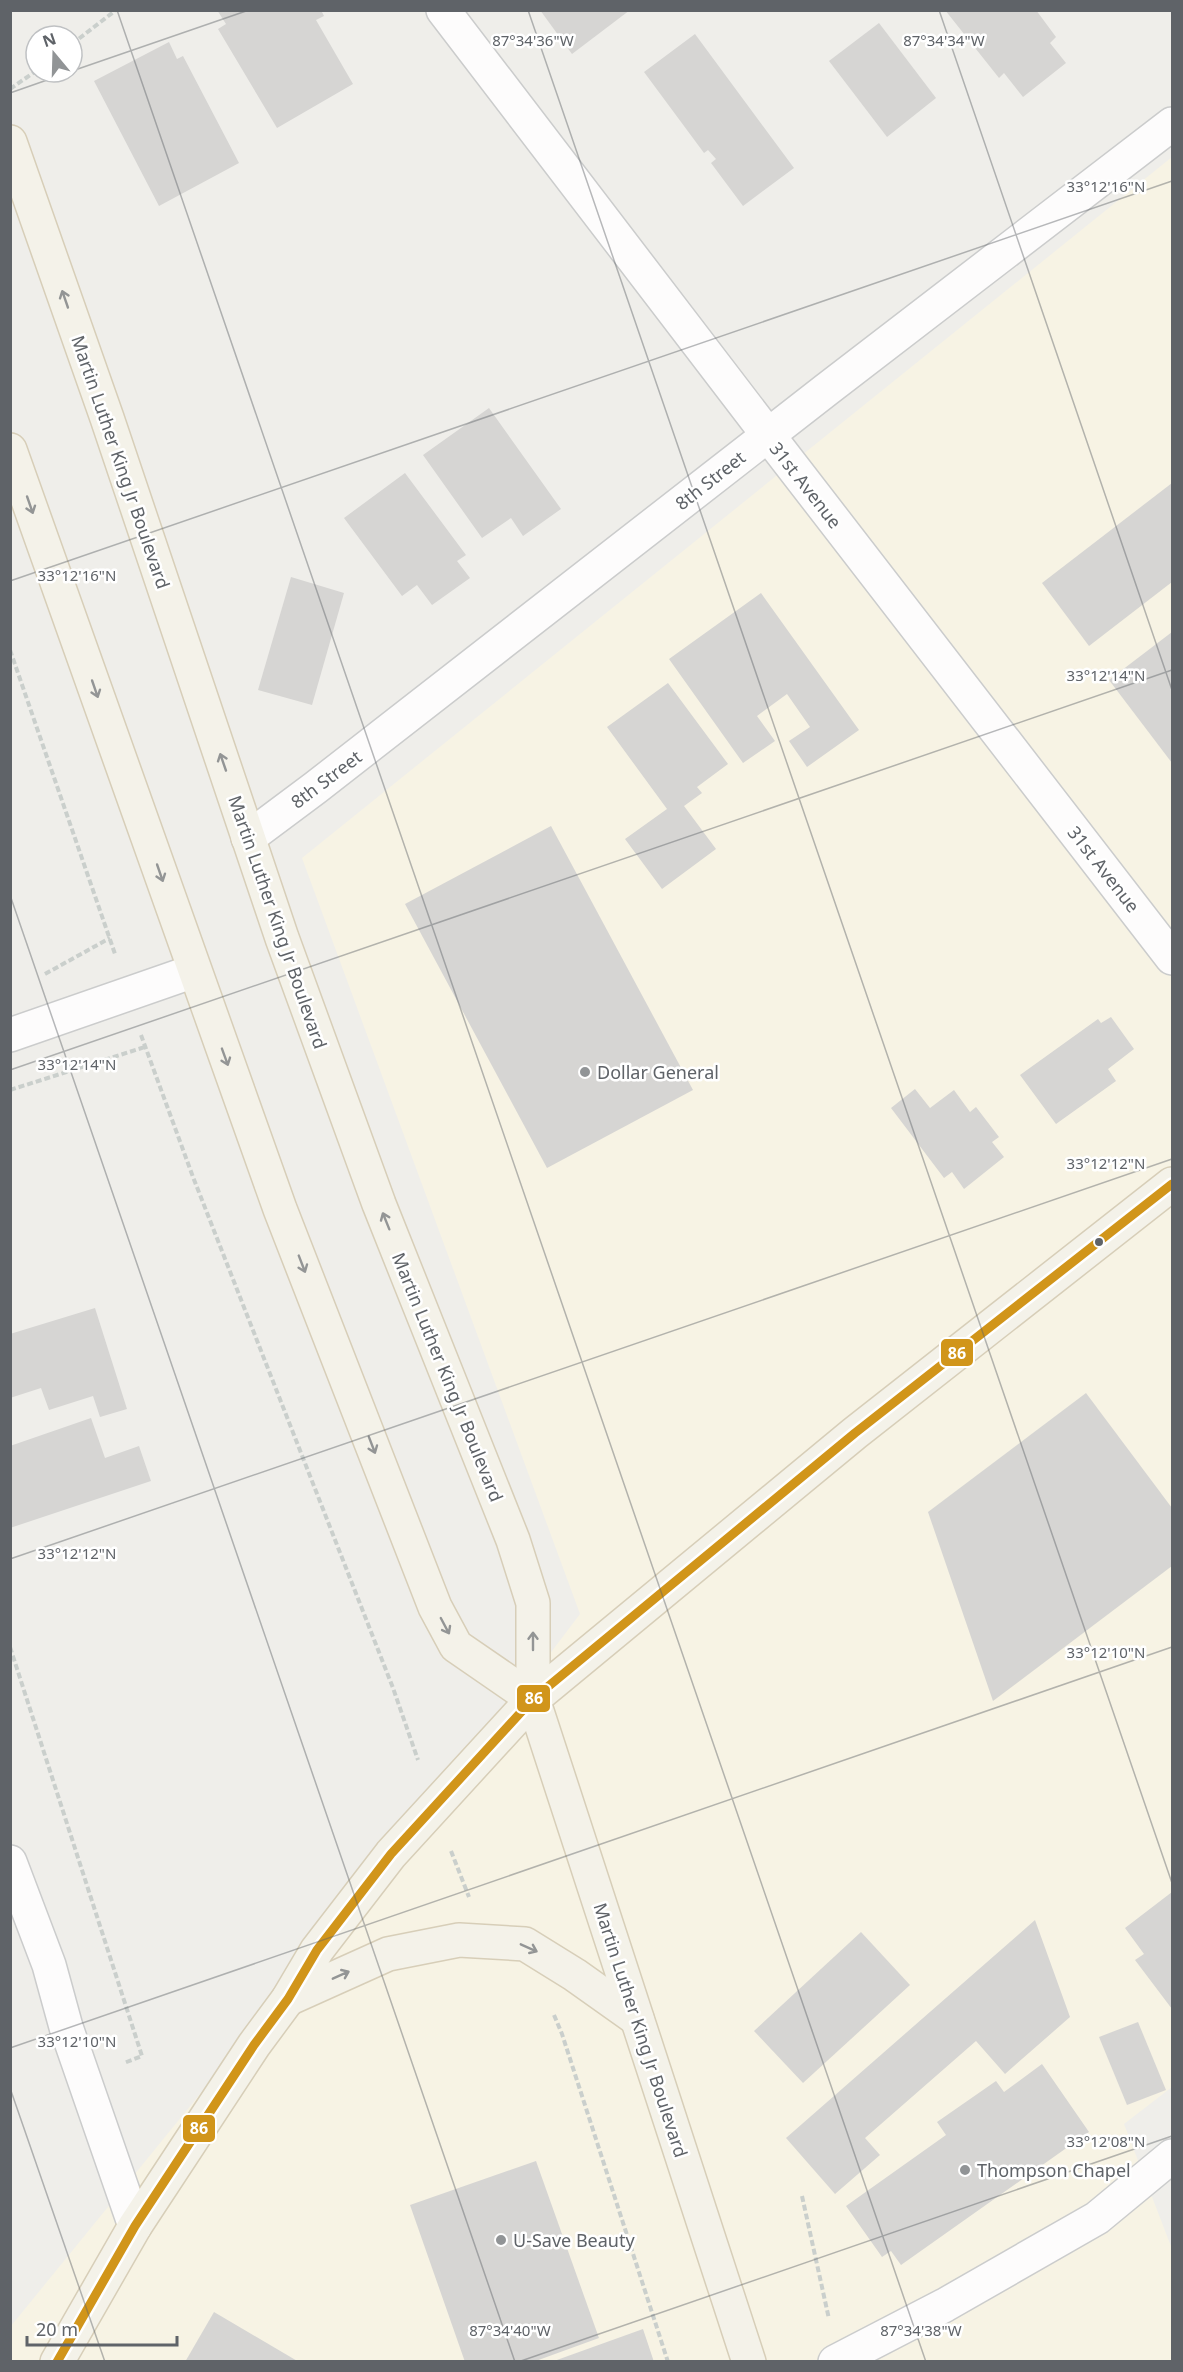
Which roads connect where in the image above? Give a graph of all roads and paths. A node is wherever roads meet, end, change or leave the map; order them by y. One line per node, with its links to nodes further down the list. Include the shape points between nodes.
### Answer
1 (116, 10): 3 (path)
2 (443, 10): 8 (street, 31st Avenue)
3 (84, 35)
4 (24, 79): 5 (path)
5 (10, 89)
6 (1173, 124): 8 (street, 8th Street)
7 (10, 142): 11 (main road, Martin Luther King Jr Boulevard, one-way to 7)
8 (768, 435): 11 (street, 8th Street); 13 (street, 31st Avenue)
9 (10, 450): 14 (main road, one-way to 14)
10 (10, 650): 12 (path)
11 (248, 838): 21 (main road, Martin Luther King Jr Boulevard, one-way to 11, via 533,1604 513,1540 379,1204)
12 (110, 938): 15 (path); 16 (path)
13 (1173, 958)
14 (194, 971): 16 (street); 21 (main road, one-way to 21, via 280,1209 435,1607 456,1646)
15 (40, 977)
16 (126, 995): 17 (street); 18 (path)
17 (10, 1035)
18 (145, 1047): 19 (path); 22 (path, via 393,1688)
19 (10, 1090)
20 (1173, 1184): 21 (main road, via 855,1433)
21 (533, 1700): 22 (main road); 27 (main road, Martin Luther King Jr Boulevard)
22 (433, 1808): 24 (path); 25 (main road, via 317,1950)
23 (10, 1862): 30 (street, via 49,1965 66,2027)
24 (486, 1942): 25 (main road, one-way to 24, via 388,1954 459,1940); 27 (main road, one-way to 27, via 525,1944)
25 (288, 1999): 30 (main road, via 254,2044)
26 (552, 2011): 32 (path)
27 (637, 2019): 33 (main road, Martin Luther King Jr Boulevard)
28 (1173, 2156): 34 (street, via 1097,2218 945,2305)
29 (802, 2196): 34 (path)
30 (135, 2226): 31 (main road)
31 (57, 2361)
32 (668, 2361)
33 (749, 2361)
34 (836, 2361)

